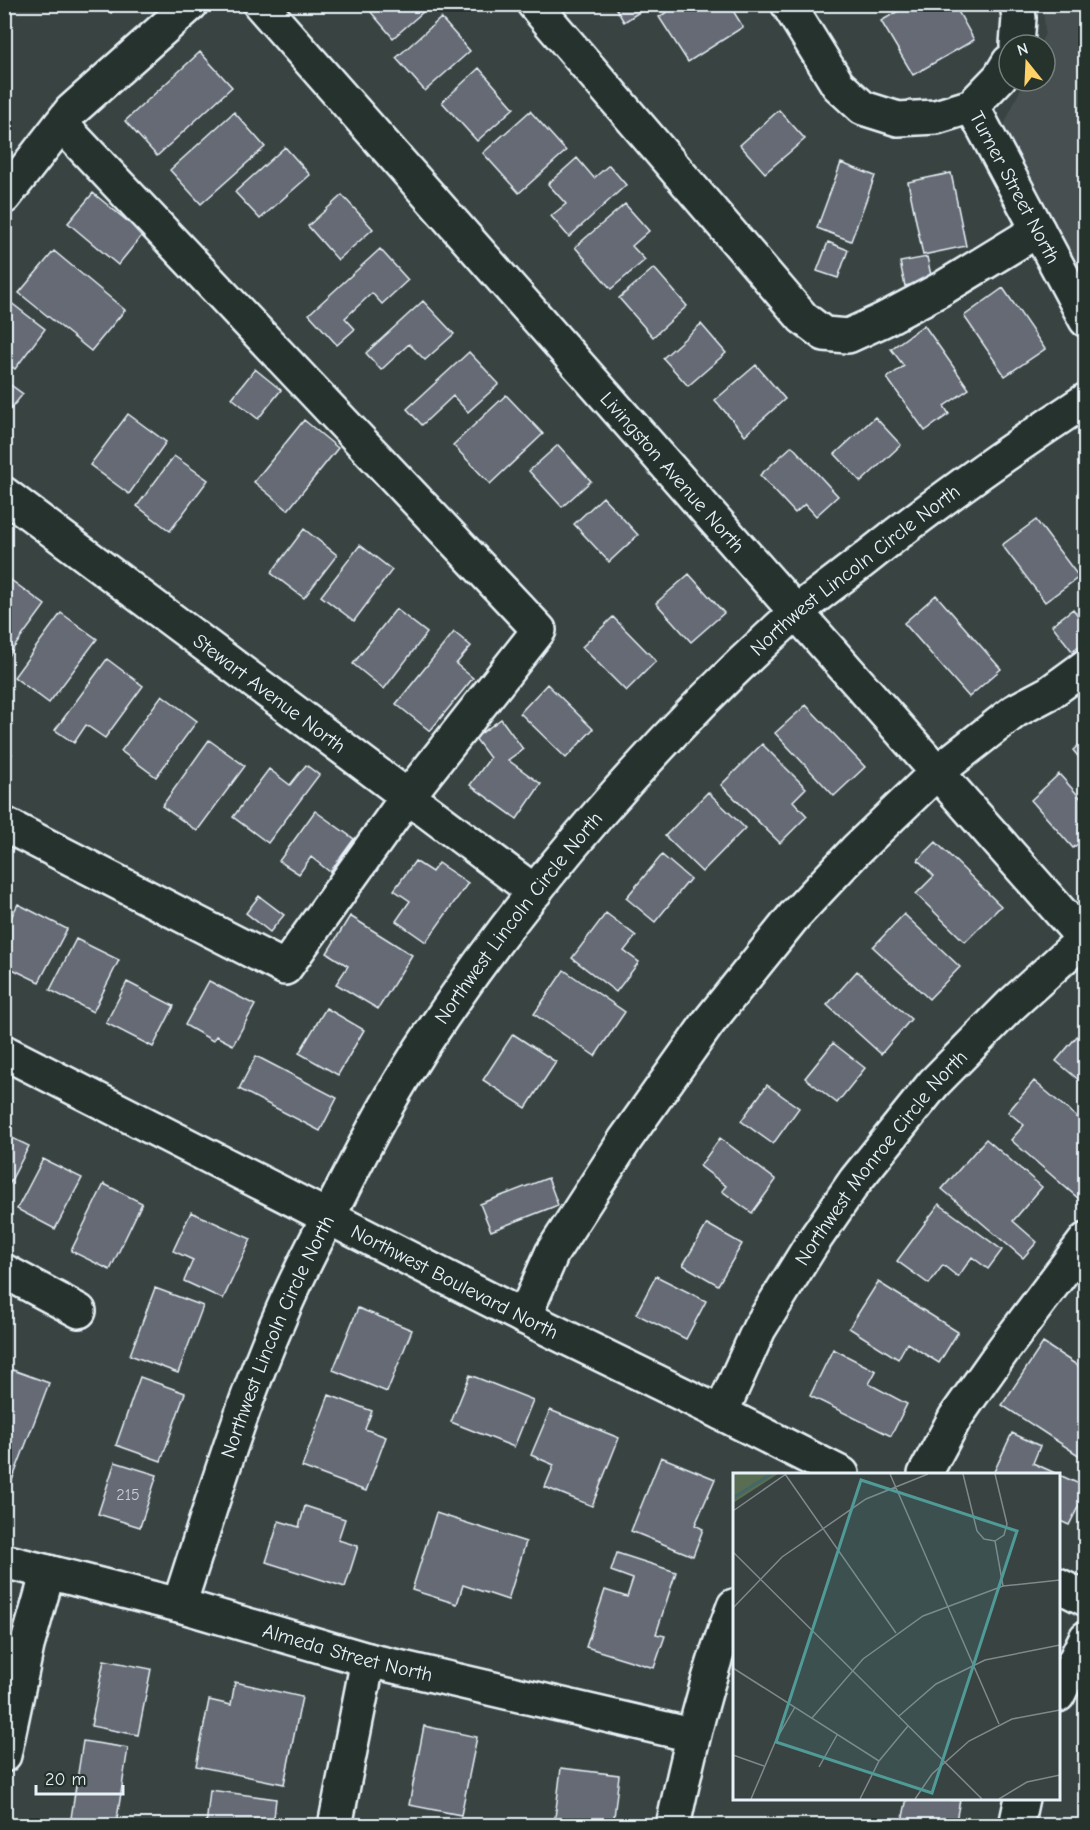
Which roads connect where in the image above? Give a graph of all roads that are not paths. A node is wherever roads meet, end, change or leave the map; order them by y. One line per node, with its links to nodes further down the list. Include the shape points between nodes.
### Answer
1 (191, 4): 9 (street)
2 (260, 4): 15 (street, Livingston Avenue North)
3 (534, 4): 11 (street, via 803,318 824,334 848,336 883,320)
4 (788, 4): 8 (street, via 838,85 863,108 898,119 936,117)
5 (1017, 4): 6 (street)
6 (1018, 33)
7 (997, 80): 8 (street, Turner Street North)
8 (972, 106): 11 (street, Turner Street North)
9 (61, 124): 10 (street); 18 (street, via 539,630)
10 (4, 196)
11 (1038, 230): 12 (street, Turner Street North)
12 (1086, 320)
13 (1086, 400): 15 (street, Northwest Lincoln Circle North, via 1004,454)
14 (4, 494): 18 (street, Stewart Avenue North)
15 (796, 613): 17 (street, Livingston Avenue North); 20 (street, Northwest Lincoln Circle North, via 673,733)
16 (1086, 666): 17 (street, via 1015,711)
17 (936, 773): 21 (street, Livingston Avenue North); 27 (street, via 794,916 708,1023 625,1140 552,1253)
18 (408, 796): 19 (street, via 285,968); 20 (street, Stewart Avenue North)
19 (4, 824)
20 (535, 892): 23 (street, Northwest Lincoln Circle North, via 431,1033 376,1124)
21 (1085, 939): 28 (street, Northwest Monroe Circle North, via 1010,1006 934,1083 861,1173 759,1329)
22 (4, 1052): 23 (street, Northwest Boulevard North)
23 (329, 1216): 27 (street, Northwest Boulevard North); 36 (street, Northwest Lincoln Circle North, via 282,1312 248,1396)
24 (1086, 1240): 31 (street, via 955,1418)
25 (4, 1271): 26 (street)
26 (80, 1311)
27 (524, 1317): 28 (street, Northwest Boulevard North)
28 (721, 1413): 29 (street, Northwest Boulevard North)
29 (799, 1465): 30 (street, Northwest Boulevard North)
30 (837, 1473)
31 (926, 1473)
32 (4, 1561): 33 (street, Almeda Street North)
33 (48, 1572): 36 (street, Almeda Street North); 42 (street)
34 (1060, 1586): 35 (street)
35 (1086, 1599)
36 (179, 1605): 39 (street, Almeda Street North)
37 (733, 1611): 41 (street)
38 (1086, 1638): 40 (street)
39 (368, 1660): 41 (street, Almeda Street North); 44 (street)
40 (1060, 1693)
41 (692, 1736): 45 (street)
42 (4, 1755)
43 (1022, 1800): 46 (street)
44 (335, 1826)
45 (673, 1826)
46 (1016, 1826)

